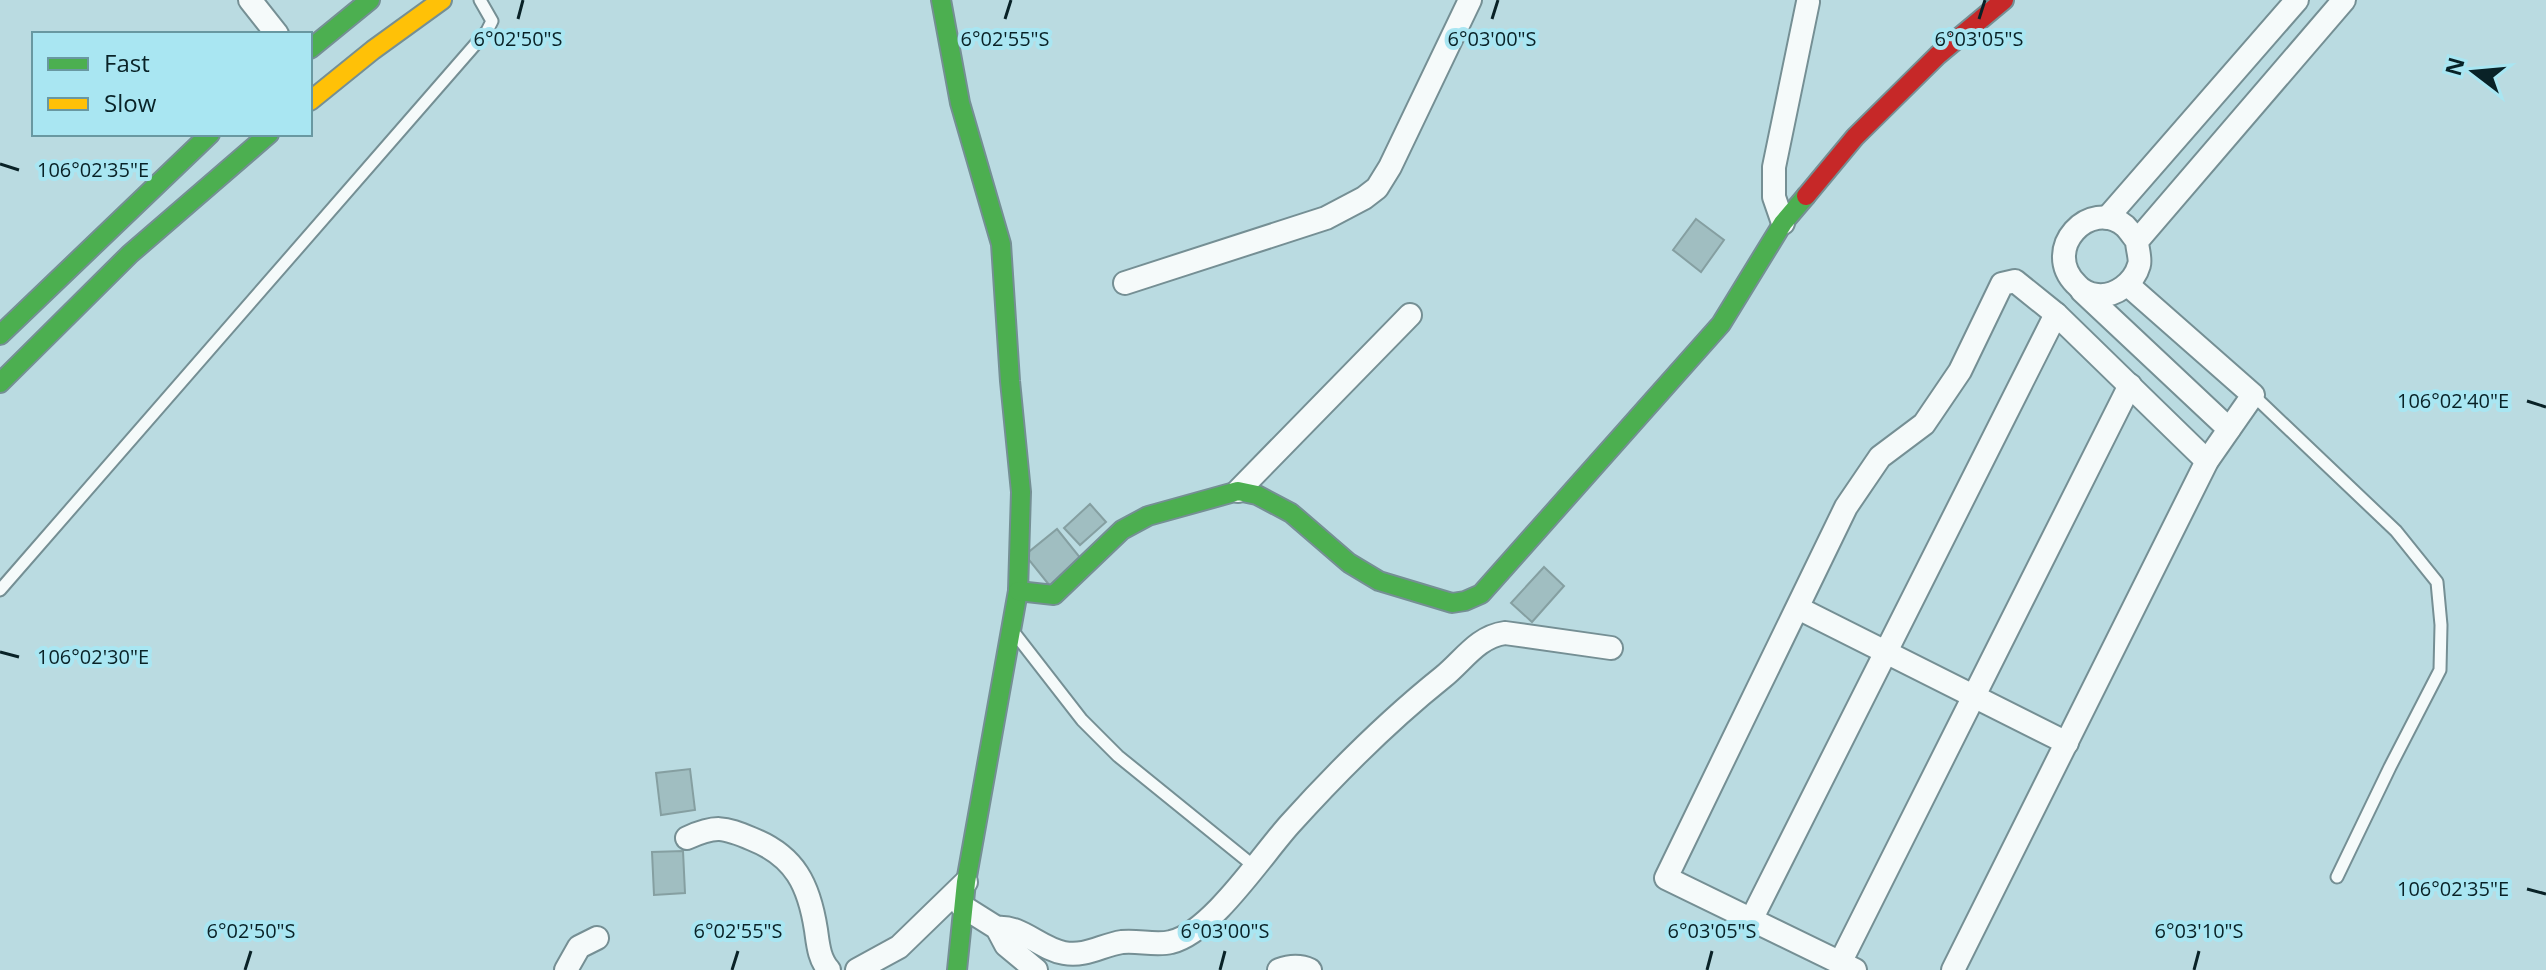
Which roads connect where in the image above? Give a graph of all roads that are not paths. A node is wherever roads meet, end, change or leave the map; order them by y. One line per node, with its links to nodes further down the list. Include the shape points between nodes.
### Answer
1 (250, 0): 11 (street)
2 (370, 0): 12 (main road)
3 (442, 0): 13 (main road)
4 (480, 0): 31 (lane, via 492,21 487,31)
5 (941, 0): 32 (main road, via 960,103 1001,244 1021,492)
6 (1470, 0): 19 (street, via 1390,167 1370,193 1326,218)
7 (2004, 0): 17 (main road, via 1938,55 1855,137)
8 (2297, 0): 16 (street)
9 (2344, 0): 18 (street)
10 (1808, 2): 17 (street, via 1774,167 1774,197)
11 (275, 32)
12 (312, 47)
13 (312, 99)
14 (208, 136): 24 (main road)
15 (267, 136): 25 (main road, via 62,316)
16 (2107, 218): 18 (street, via 2125,226); 21 (street, via 2086,221 2069,234 2062,255 2067,275)
17 (1783, 223): 30 (main road, via 1721,324 1481,594 1464,603 1448,603 1368,576 1295,515 1270,499)
18 (2137, 241): 20 (street, via 2139,264)
19 (1125, 283)
20 (2128, 285): 21 (street, via 2114,293); 27 (street)
21 (2082, 291): 28 (street)
22 (2056, 314): 26 (street); 33 (street, via 2015,281 2002,284 1960,371 1924,424 1880,457 1846,507); 36 (street)
23 (1410, 315): 30 (street)
24 (0, 335)
25 (0, 383)
26 (2130, 385): 29 (street); 37 (street)
27 (2253, 395): 28 (street); 41 (lane, via 2396,531 2437,582 2440,670)
28 (2229, 429): 29 (street)
29 (2207, 461): 38 (street)
30 (1238, 491): 32 (main road, via 1148,516 1122,530 1054,595)
31 (0, 590)
32 (1018, 591): 34 (main road)
33 (1798, 608): 36 (street); 44 (street, via 1666,878)
34 (1010, 628): 40 (lane, via 1082,720 1118,756); 42 (main road)
35 (1611, 648): 40 (street, via 1490,635 1365,746)
36 (1885, 652): 37 (street); 44 (street)
37 (1974, 697): 38 (street); 47 (street)
38 (2067, 743): 55 (street)
39 (687, 838): 49 (street, via 721,829 774,849 805,884 818,946)
40 (1255, 867): 45 (street, via 1200,927 1172,942 1124,942 1084,954 1064,953 1015,929)
41 (2337, 877)
42 (966, 882): 43 (main road); 50 (street, via 899,947)
43 (962, 906): 45 (street); 51 (main road)
44 (1751, 920): 47 (street)
45 (997, 928): 52 (street, via 1006,945)
46 (597, 938): 48 (street, via 579,947)
47 (1848, 966)
48 (566, 970)
49 (829, 970)
50 (857, 970)
51 (957, 970)
52 (1036, 970)
53 (1279, 970): 54 (street)
54 (1310, 970)
55 (1953, 970)

